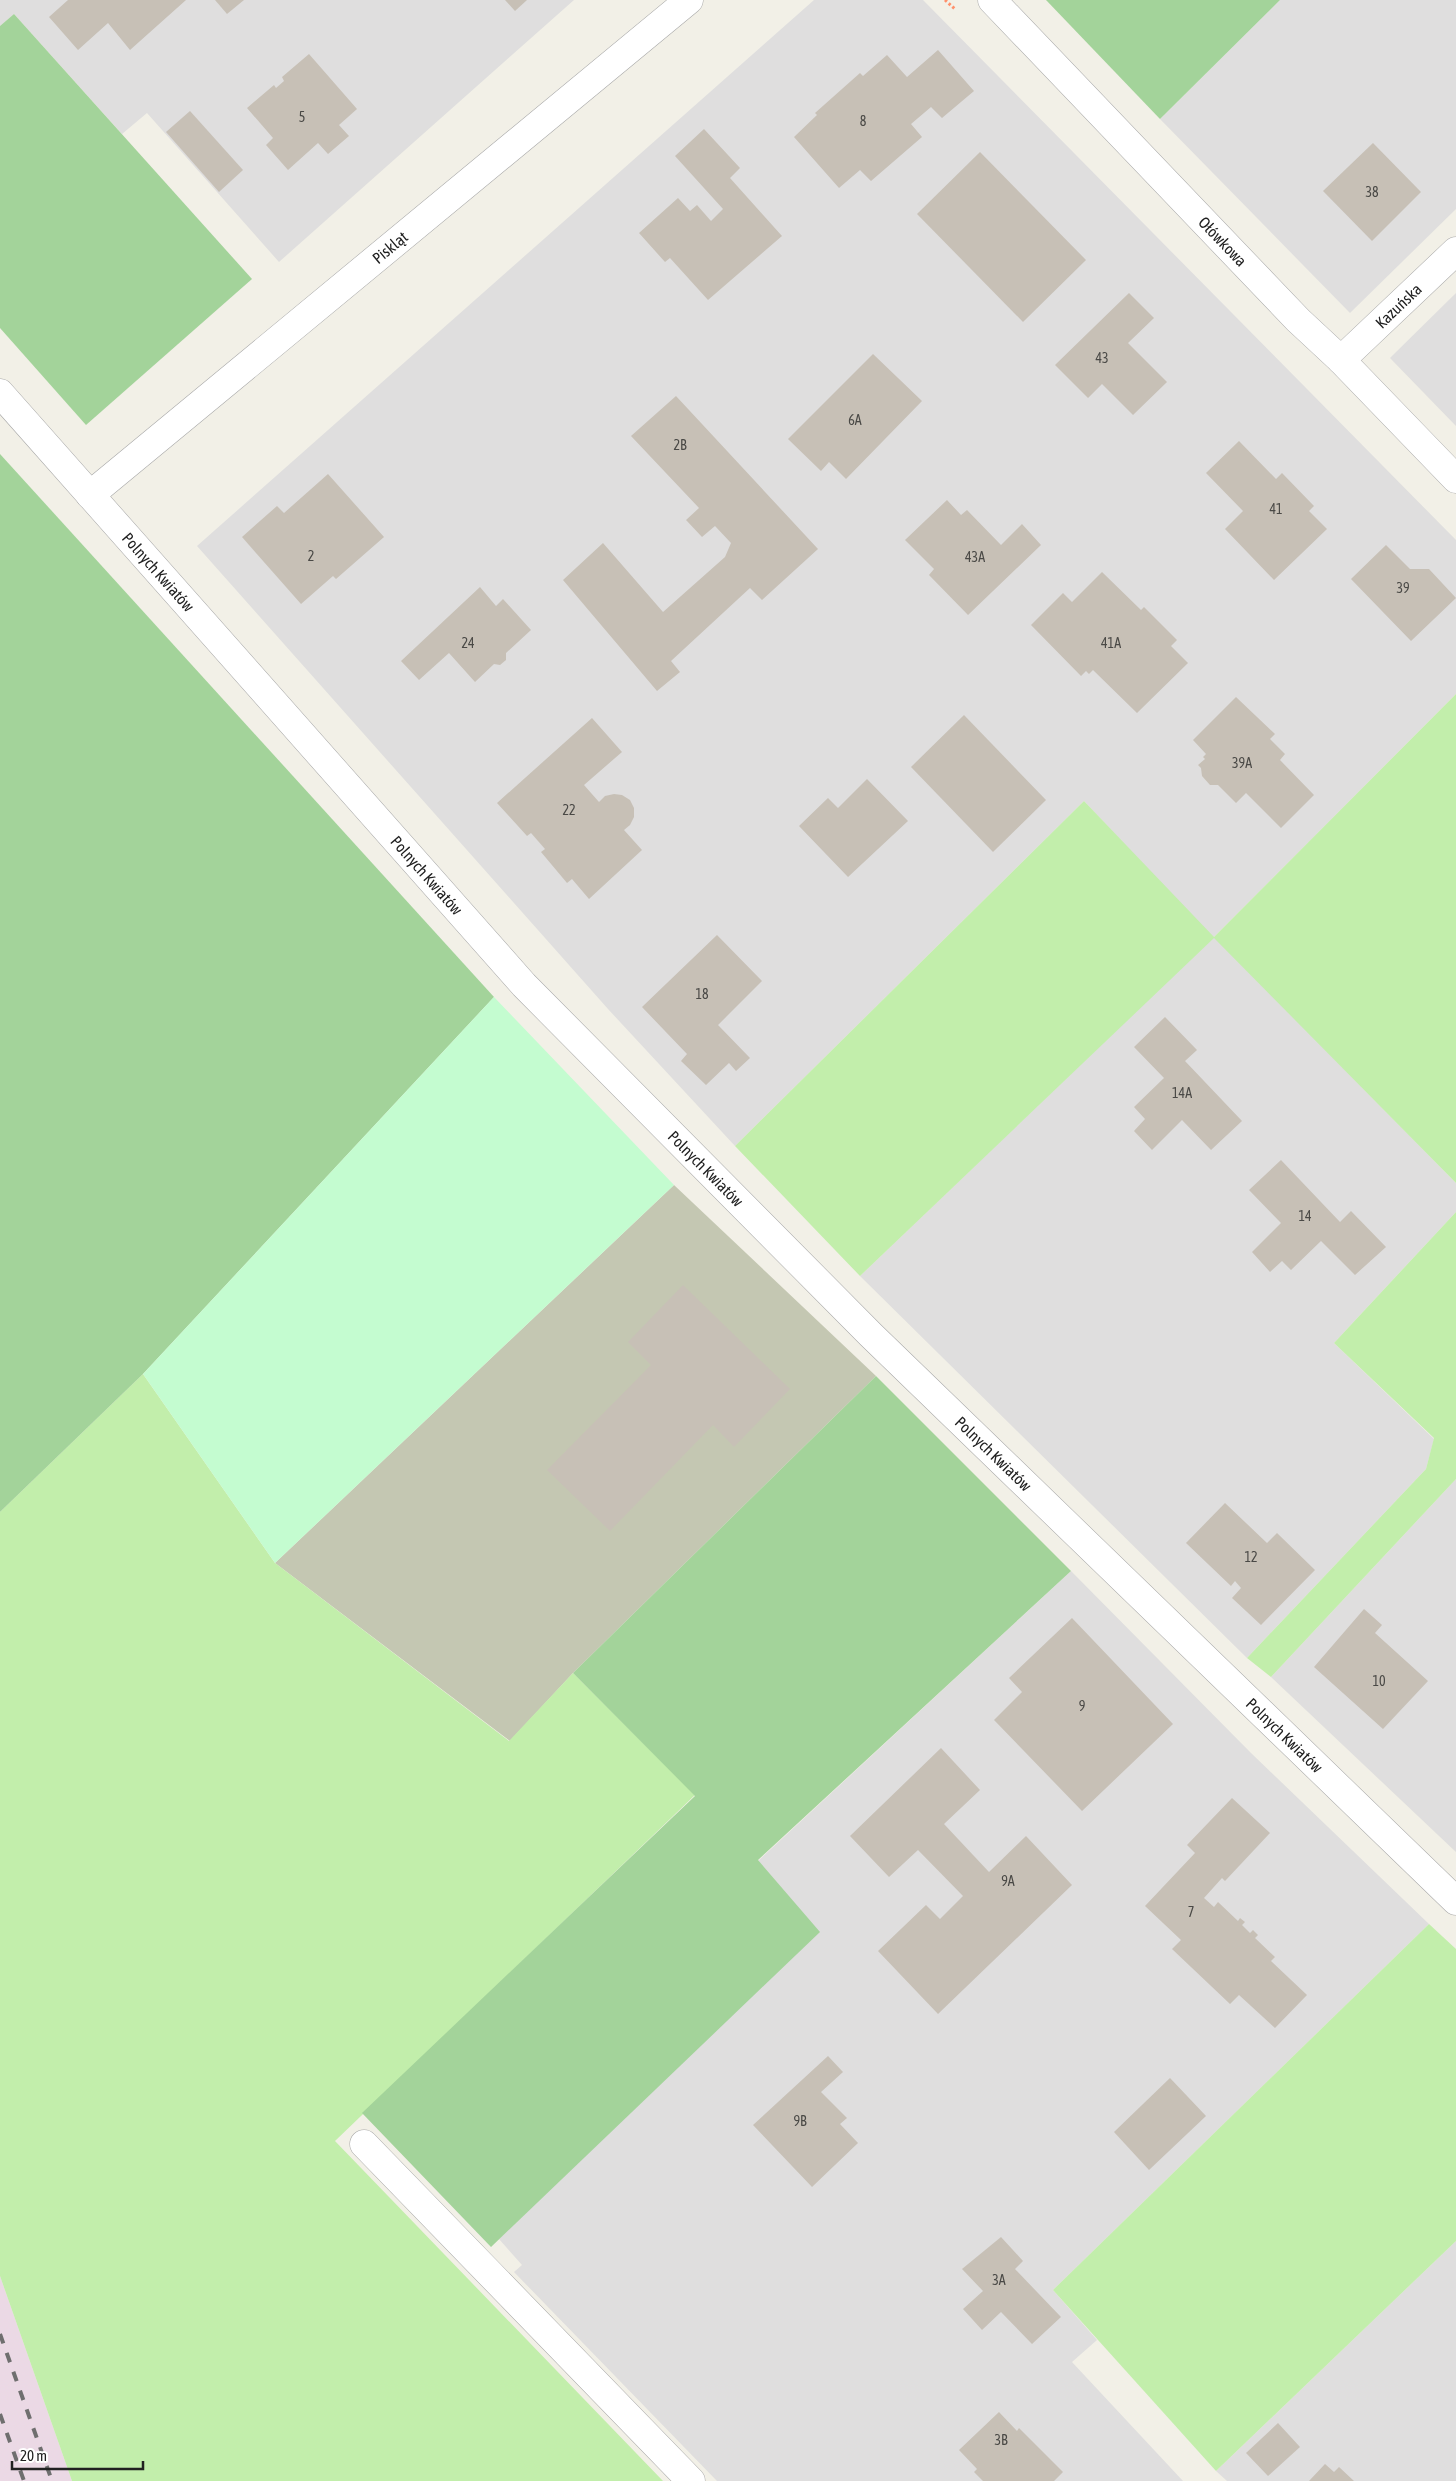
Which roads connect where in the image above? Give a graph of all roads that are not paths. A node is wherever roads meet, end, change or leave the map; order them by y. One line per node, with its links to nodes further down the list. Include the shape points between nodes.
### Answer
1 (689, 0): 7 (street, Piskląt)
2 (992, 0): 4 (street, Ołówkowa, via 1298,320)
3 (1456, 252): 4 (street, Kazuńska)
4 (1341, 360): 6 (street, Ołówkowa)
5 (0, 393): 7 (street, Polnych Kwiatów)
6 (1456, 479)
7 (90, 495): 8 (street, Polnych Kwiatów, via 524,985 871,1335)
8 (1456, 1900)
9 (364, 2144): 10 (street)
10 (691, 2481)

